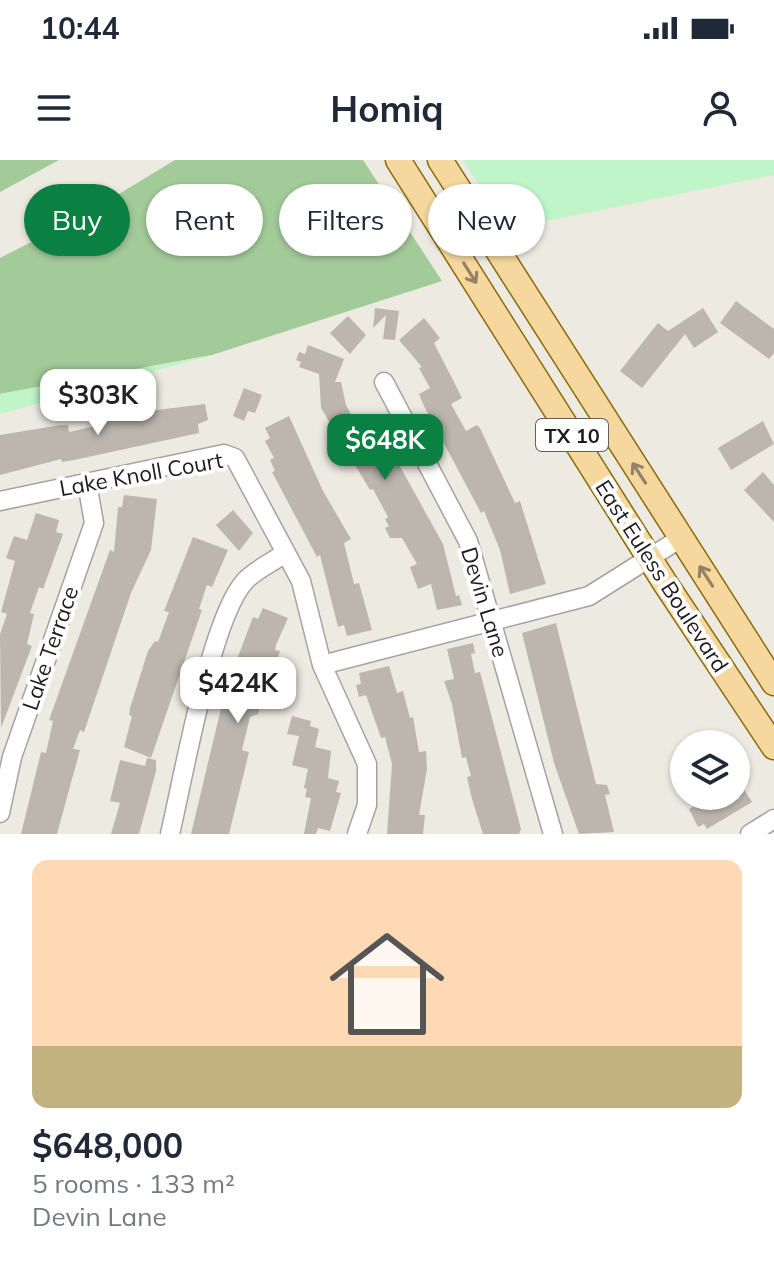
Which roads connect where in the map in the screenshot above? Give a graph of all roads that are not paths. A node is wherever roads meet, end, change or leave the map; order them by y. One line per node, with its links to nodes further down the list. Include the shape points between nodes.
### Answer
1 (398, 160): 8 (main road, East Euless Boulevard / TX 10, one-way to 8)
2 (440, 160): 6 (main road, East Euless Boulevard / TX 10, one-way to 2)
3 (384, 382): 9 (street, Devin Lane, via 468,541)
4 (87, 483): 5 (street, Lake Knoll Court); 7 (street, Lake Knoll Court, via 224,454 235,458); 13 (street, Lake Terrace, via 94,523 12,757)
5 (0, 501)
6 (681, 538): 8 (street); 11 (main road, East Euless Boulevard / TX 10, one-way to 6)
7 (285, 553): 10 (street, via 301,581); 15 (street, via 245,581 224,622)
8 (650, 559): 9 (street, via 589,596); 12 (main road, East Euless Boulevard / TX 10)
9 (493, 621): 10 (street); 17 (street, Devin Lane)
10 (322, 665): 16 (street, via 367,764 367,805)
11 (774, 683)
12 (774, 747)
13 (0, 813)
14 (774, 819): 18 (street)
15 (170, 834)
16 (357, 834)
17 (553, 834)
18 (750, 834)

